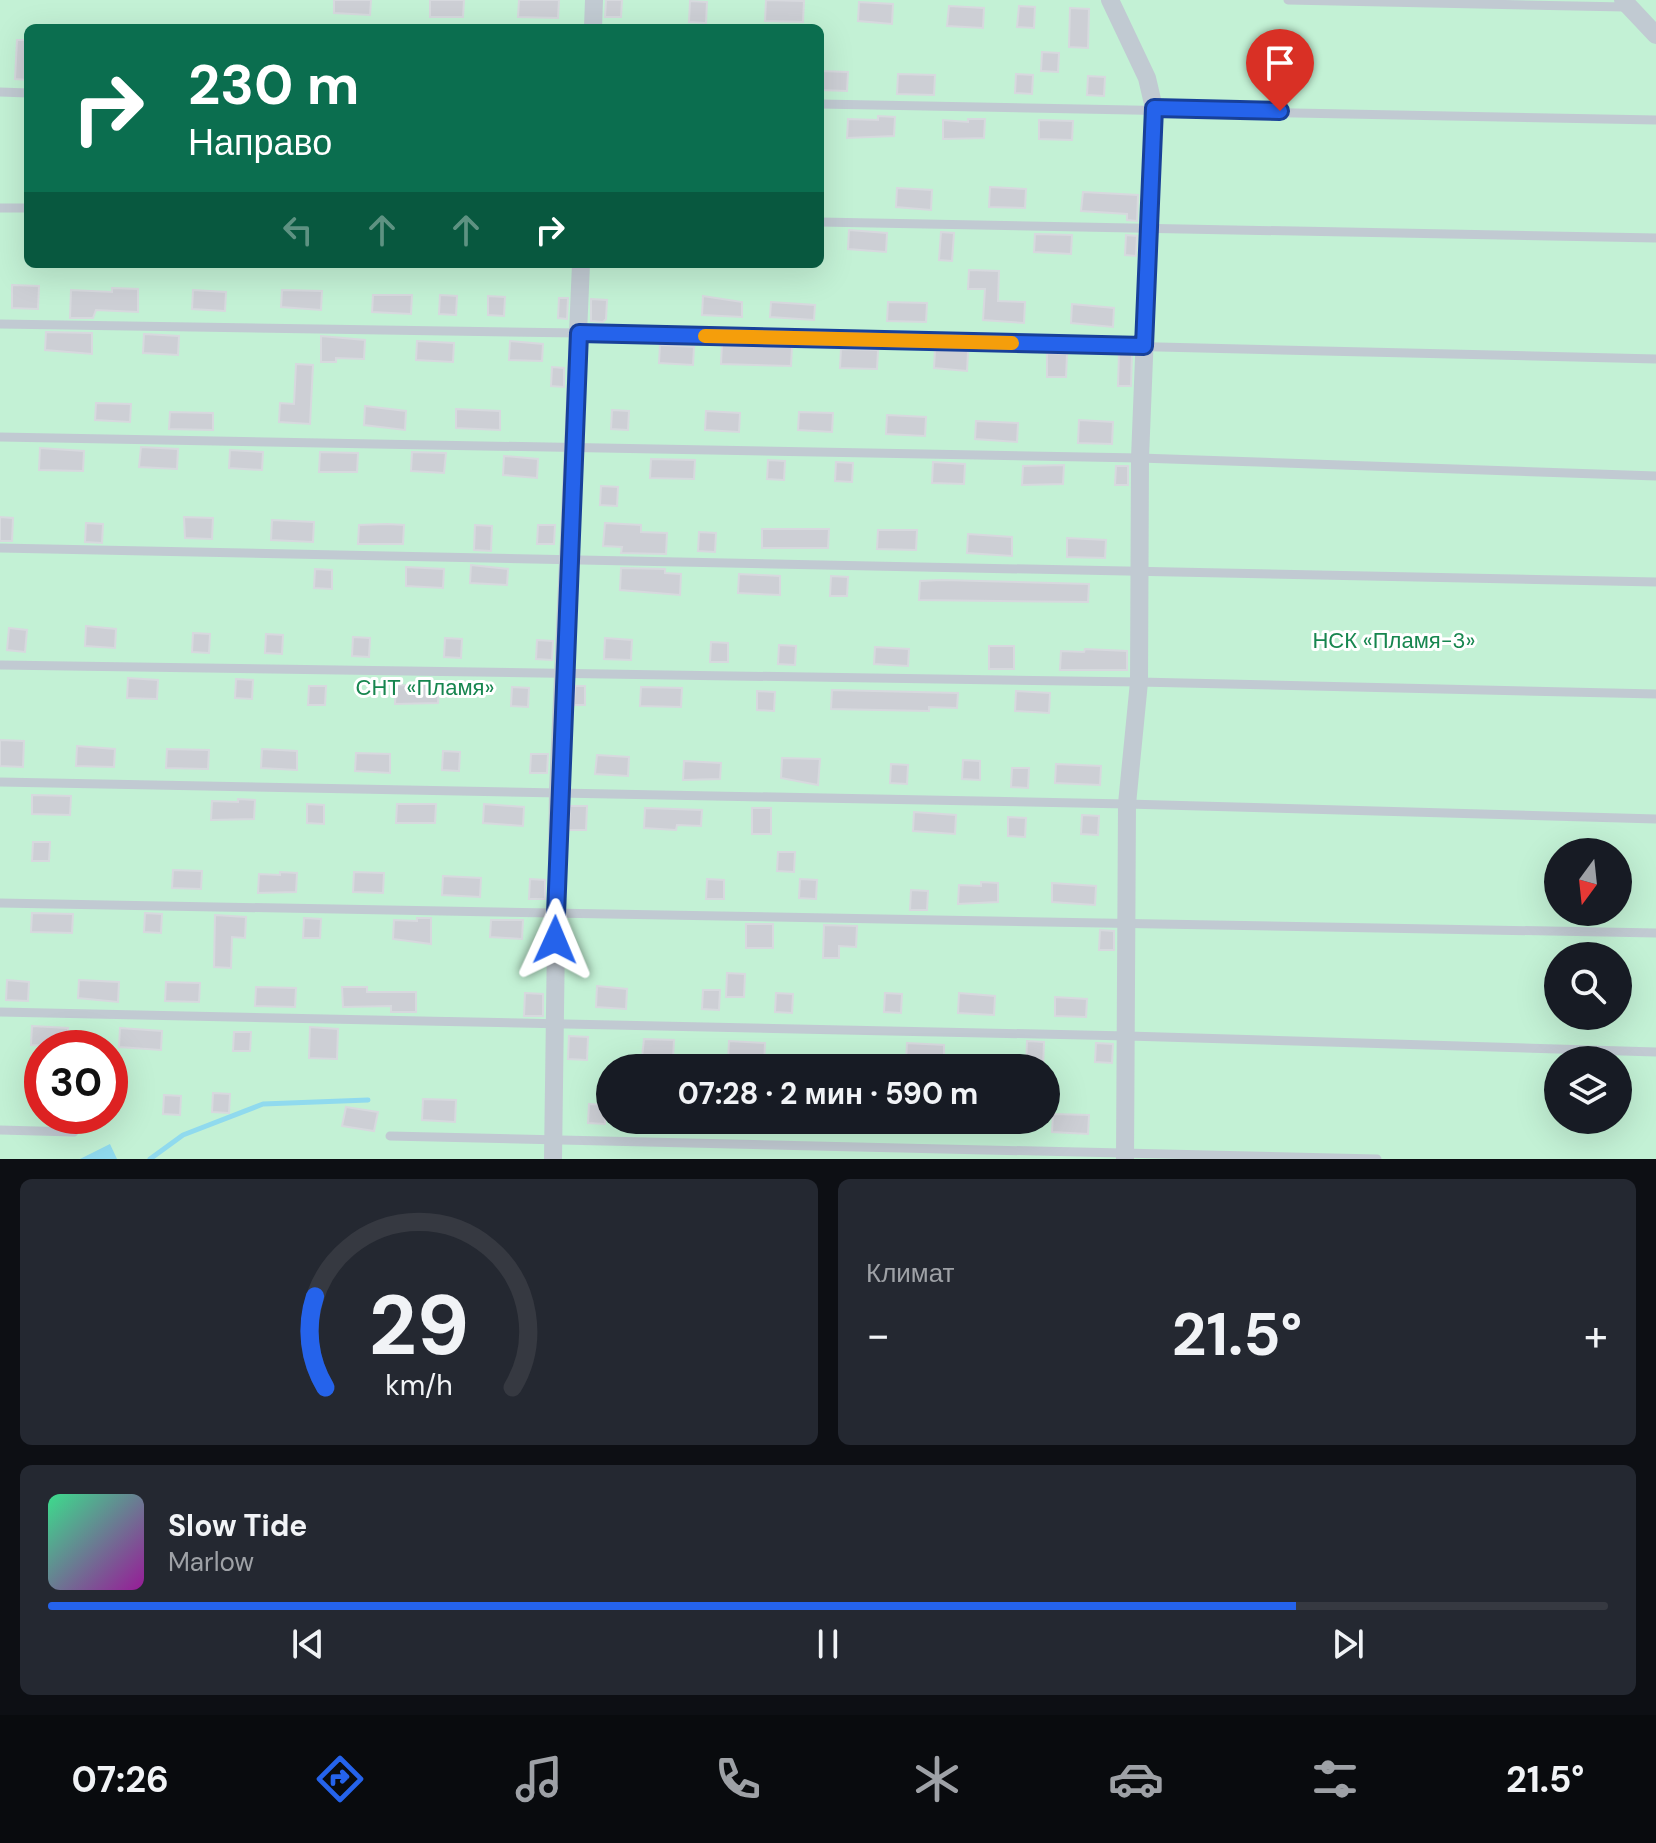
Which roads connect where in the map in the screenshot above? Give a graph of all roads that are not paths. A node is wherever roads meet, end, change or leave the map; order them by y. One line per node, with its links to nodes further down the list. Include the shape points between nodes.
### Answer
1 (594, 0): 5 (street)
2 (1110, 0): 10 (street, via 1147,78)
3 (1288, 0): 4 (lane)
4 (1626, 3): 6 (street)
5 (593, 24)
6 (1656, 35)
7 (0, 92): 8 (lane)
8 (24, 93)
9 (824, 104): 10 (lane)
10 (1154, 108): 11 (lane); 15 (street)
11 (1656, 120)
12 (0, 208): 13 (lane)
13 (24, 208)
14 (824, 222): 15 (lane)
15 (1152, 229): 16 (lane); 20 (street)
16 (1656, 238)
17 (581, 268): 19 (street)
18 (0, 324): 19 (lane)
19 (579, 333): 20 (lane); 23 (street)
20 (1144, 346): 21 (lane); 24 (street)
21 (1656, 359)
22 (0, 437): 23 (lane)
23 (573, 445): 24 (lane); 27 (street)
24 (1140, 458): 25 (lane); 28 (street)
25 (1656, 476)
26 (0, 548): 27 (lane)
27 (569, 561): 28 (lane); 31 (street)
28 (1140, 570): 29 (lane); 32 (street)
29 (1656, 582)
30 (0, 665): 31 (lane)
31 (565, 676): 32 (lane); 35 (street)
32 (1139, 682): 33 (lane); 36 (street)
33 (1656, 694)
34 (0, 782): 35 (lane)
35 (558, 791): 36 (lane); 39 (street)
36 (1127, 804): 37 (lane); 40 (street)
37 (1656, 819)
38 (0, 903): 39 (lane)
39 (555, 912): 40 (lane); 43 (street)
40 (1126, 922): 41 (lane); 44 (street)
41 (1656, 933)
42 (0, 1012): 43 (lane)
43 (553, 1023): 44 (lane); 49 (street)
44 (1128, 1036): 45 (lane); 50 (street)
45 (1656, 1052)
46 (0, 1130): 47 (lane)
47 (24, 1131)
48 (390, 1136): 49 (lane)
49 (553, 1139): 50 (lane); 51 (street)
50 (1125, 1155): 52 (lane)
51 (553, 1159)
52 (1377, 1159)

